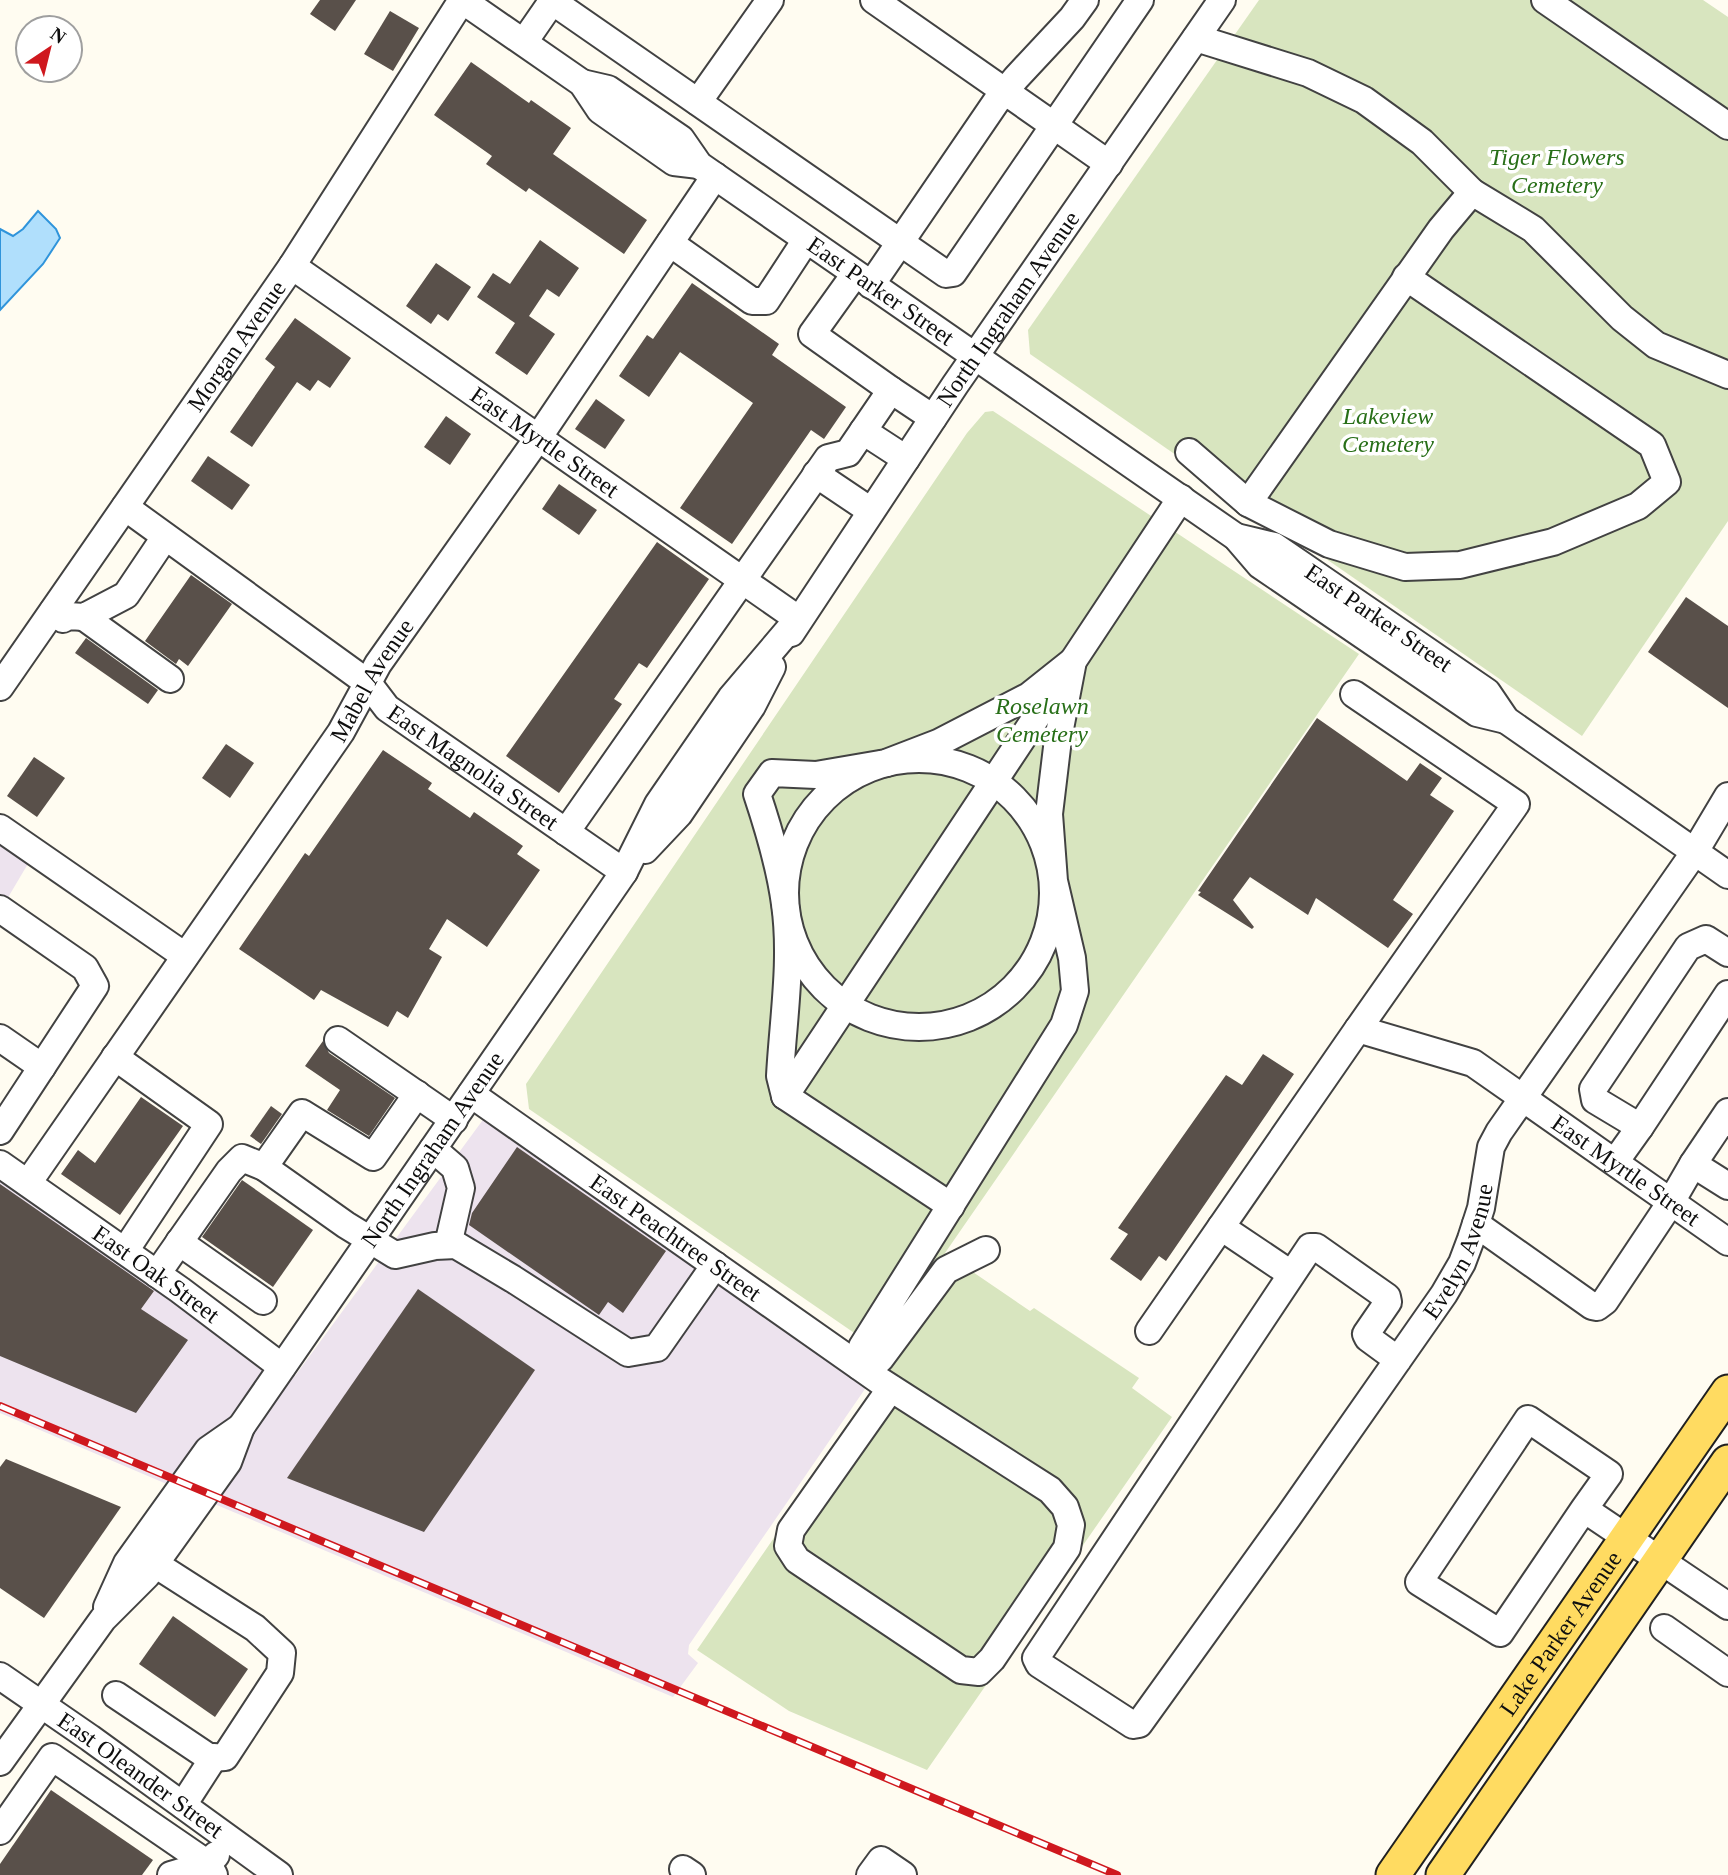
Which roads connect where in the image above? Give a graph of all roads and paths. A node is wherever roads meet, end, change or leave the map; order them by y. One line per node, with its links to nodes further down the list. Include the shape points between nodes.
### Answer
1 (462, 0): 11 (street, East Parker Street); 22 (street, Morgan Avenue)
2 (770, 0): 13 (street)
3 (874, 0): 9 (street)
4 (1085, 0): 12 (street)
5 (1140, 0): 14 (street)
6 (1222, 0): 10 (street, North Ingraham Avenue)
7 (1545, 0): 15 (street)
8 (552, 1): 11 (street); 13 (street)
9 (901, 8): 12 (street)
10 (1196, 38): 16 (street, North Ingraham Avenue); 18 (street, via 1308,73 1364,100 1422,142)
11 (524, 42): 17 (street, East Parker Street, via 582,83 608,89 681,139)
12 (1006, 92): 14 (street); 21 (street)
13 (698, 102): 21 (street)
14 (1054, 125): 16 (street); 21 (street, via 953,273 946,274)
15 (1728, 126)
16 (1109, 164): 25 (street, North Ingraham Avenue)
17 (707, 171): 19 (street, East Parker Street); 20 (street, Mabel Avenue)
18 (1472, 192): 23 (street); 26 (street, via 1533,229 1622,318 1656,345)
19 (806, 240): 20 (street, via 766,301 752,301); 24 (street, East Parker Street)
20 (670, 243): 30 (street, Mabel Avenue)
21 (900, 243): 24 (street)
22 (292, 267): 30 (street, East Myrtle Street); 36 (street, Morgan Avenue)
23 (1406, 277): 35 (street); 35 (street, via 1651,445 1667,482 1638,506 1553,542 1460,565 1405,567 1329,544)
24 (863, 279): 25 (street, East Parker Street); 27 (street, via 812,334)
25 (975, 356): 28 (street, North Ingraham Avenue); 34 (street, East Parker Street)
26 (1728, 375)
27 (891, 390): 28 (street); 29 (street)
28 (933, 418): 32 (street, North Ingraham Avenue)
29 (863, 431): 32 (street); 33 (street, via 848,453 828,458)
30 (538, 438): 39 (street, East Myrtle Street); 45 (street, Mabel Avenue)
31 (1189, 452): 35 (street)
32 (906, 459): 37 (street, North Ingraham Avenue)
33 (816, 474): 37 (street); 39 (street)
34 (1181, 498): 43 (street); 53 (street, East Parker Street, via 1236,537 1274,546 1487,692 1506,720)
35 (1248, 503)
36 (125, 507): 38 (street, East Magnolia Street); 40 (street, Morgan Avenue)
37 (871, 511): 42 (street, North Ingraham Avenue)
38 (165, 537): 41 (street, via 126,595); 45 (street, East Magnolia Street)
39 (743, 581): 42 (street, East Myrtle Street); 52 (street)
40 (53, 611): 41 (street, via 63,619); 46 (street, Morgan Avenue)
41 (85, 617): 44 (street)
42 (798, 620): 54 (street, North Ingraham Avenue, via 752,706 679,814)
43 (1073, 661): 48 (street, via 1029,696 938,743); 49 (street); 56 (street, via 1049,814)
44 (170, 679)
45 (368, 683): 52 (street, East Magnolia Street, via 387,708); 60 (street, Mabel Avenue, via 341,732)
46 (0, 687)
47 (1353, 694): 63 (street, via 1516,804)
48 (886, 762): 49 (street, via 923,758 960,765); 57 (street, via 851,777 821,800 800,831 787,866); 57 (street, via 816,775 772,773 757,794)
49 (993, 781): 56 (street, via 1023,808 1037,830); 62 (street)
50 (1728, 796): 53 (street, Evelyn Avenue)
51 (0, 828): 60 (street)
52 (566, 832): 54 (street, East Magnolia Street)
53 (1694, 853): 55 (street, East Parker Street); 71 (street, Evelyn Avenue)
54 (624, 872): 69 (street, North Ingraham Avenue)
55 (1728, 875)
56 (1054, 881): 62 (street, via 1051,924 1034,963 1007,996 970,1018 928,1027 885,1023); 86 (street, via 1075,991 1064,1025)
57 (785, 904): 62 (street, via 795,943 815,978); 70 (street, via 788,945 780,1076)
58 (0, 909): 67 (street, via 85,968 95,986)
59 (1728, 953): 74 (street, via 1706,939 1688,947 1593,1089 1595,1100)
60 (185, 956): 66 (street, Mabel Avenue)
61 (1728, 994): 74 (street)
62 (845, 1005): 70 (street)
63 (1358, 1030): 71 (street, East Myrtle Street, via 1473,1063); 88 (street)
64 (0, 1038): 67 (street)
65 (338, 1040): 68 (street)
66 (115, 1057): 83 (street, Mabel Avenue); 94 (street, via 209,1124)
67 (42, 1067): 75 (street)
68 (417, 1094): 73 (street); 77 (street)
69 (471, 1094): 73 (street, North Ingraham Avenue); 95 (street, East Peachtree Street)
70 (785, 1096): 86 (street)
71 (1525, 1098): 78 (street, East Myrtle Street); 87 (street, Evelyn Avenue, via 1491,1146)
72 (1728, 1112): 80 (street)
73 (454, 1120): 76 (street, North Ingraham Avenue)
74 (1640, 1127): 78 (street)
75 (0, 1131)
76 (433, 1149): 82 (street, North Ingraham Avenue); 92 (street, via 455,1168 461,1188)
77 (373, 1157): 81 (street, via 309,1104); 82 (street)
78 (1615, 1162): 85 (street, East Myrtle Street)
79 (0, 1164): 83 (street, East Oak Street)
80 (1693, 1164): 84 (street); 85 (street)
81 (264, 1167): 89 (street); 90 (street, via 242,1158)
82 (413, 1178): 89 (street, North Ingraham Avenue)
83 (28, 1183): 94 (street, East Oak Street)
84 (1728, 1186)
85 (1671, 1202): 87 (street, via 1597,1307); 91 (street, East Myrtle Street)
86 (951, 1206): 102 (street, via 862,1347)
87 (1476, 1224): 100 (street, Evelyn Avenue, via 1444,1294)
88 (1221, 1227): 96 (street); 99 (street)
89 (370, 1240): 92 (street, via 395,1255); 101 (street, North Ingraham Avenue)
90 (179, 1242): 97 (street); 98 (street)
91 (1728, 1242)
92 (448, 1245): 95 (street, via 456,1245 513,1279 628,1353 657,1349)
93 (986, 1250): 102 (street, via 946,1270 880,1359)
94 (125, 1251): 97 (street, East Oak Street)
95 (715, 1265): 102 (street, East Peachtree Street)
96 (1291, 1274): 100 (street, via 1310,1247 1316,1247 1387,1297 1366,1334); 100 (street, Evelyn Avenue, via 1036,1658 1039,1664 1133,1725 1139,1724)
97 (157, 1275): 101 (street, East Oak Street)
98 (262, 1301)
99 (1149, 1331)
100 (1398, 1360)
101 (282, 1367): 104 (street, North Ingraham Avenue)
102 (877, 1378): 102 (street, East Peachtree Street, via 1050,1490 1065,1507 1072,1525 1067,1548 992,1660 979,1672 961,1670 797,1560 788,1546 791,1530)
103 (1728, 1391): 107 (main road, Lake Parker Avenue)
104 (241, 1427): 109 (street, North Ingraham Avenue, via 228,1462); 111 (street, North Ingraham Avenue, via 208,1450 183,1483 127,1563)
105 (1728, 1462): 108 (main road, Lake Parker Avenue)
106 (1584, 1509): 106 (street, via 1609,1474 1528,1419 1419,1582 1500,1633); 107 (street)
107 (1627, 1538): 108 (street); 130 (main road, Lake Parker Avenue)
108 (1660, 1560): 110 (street); 131 (main road, Lake Parker Avenue)
109 (155, 1564): 111 (street, North Ingraham Avenue); 118 (street, via 256,1628 282,1653 280,1673 225,1757)
110 (1728, 1606)
111 (103, 1619): 116 (street, North Ingraham Avenue)
112 (1664, 1628): 113 (street)
113 (1728, 1673)
114 (0, 1676): 116 (street, East Oleander Street)
115 (116, 1695): 118 (street)
116 (40, 1704): 117 (street, East Oleander Street); 119 (street, North Ingraham Avenue)
117 (90, 1738): 120 (street); 121 (street, East Oleander Street)
118 (214, 1758): 121 (street)
119 (0, 1762)
120 (71, 1769): 122 (street); 123 (street, via 52,1757)
121 (173, 1799): 122 (street); 124 (street, East Oleander Street)
122 (145, 1820): 125 (street)
123 (0, 1831)
124 (229, 1840): 125 (street); 127 (street, East Oleander Street)
125 (211, 1870): 126 (street)
126 (171, 1875)
127 (279, 1875)
128 (870, 1875): 129 (street, via 881,1860)
129 (903, 1875)
130 (1393, 1875)
131 (1443, 1875)

